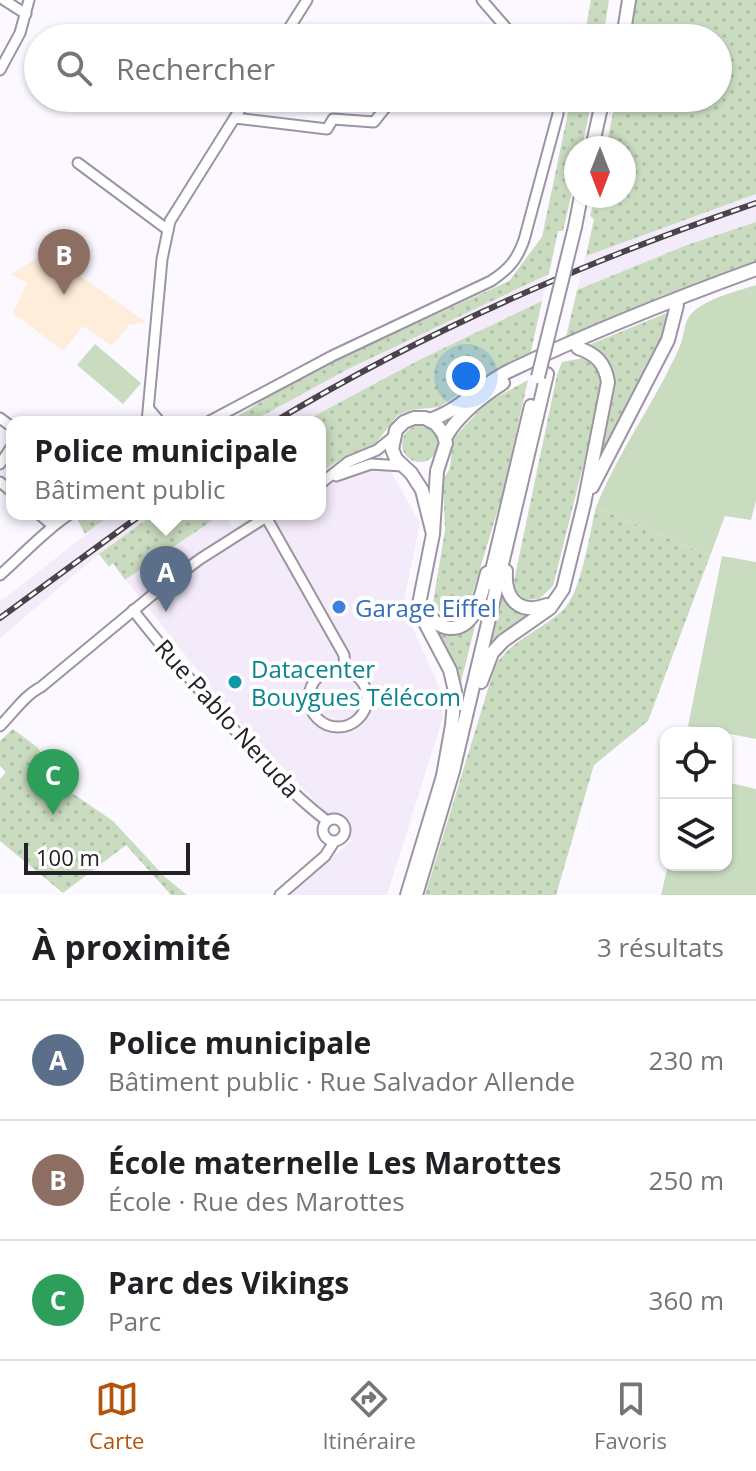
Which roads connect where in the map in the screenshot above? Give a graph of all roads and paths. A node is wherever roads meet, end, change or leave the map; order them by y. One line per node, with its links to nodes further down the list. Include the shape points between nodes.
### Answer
1 (4, 0): 7 (street)
2 (29, 0): 7 (street)
3 (307, 0): 8 (street)
4 (482, 0): 9 (street)
5 (621, 0): 10 (main road)
6 (629, 0): 11 (main road)
7 (26, 14): 12 (street)
8 (292, 24)
9 (503, 24)
10 (617, 24)
11 (625, 24)
12 (0, 70)
13 (239, 112): 18 (street)
14 (382, 112): 18 (street, via 374,122 333,119 327,129)
15 (558, 112): 34 (street, via 524,240 511,266 491,281)
16 (600, 112): 19 (main road)
17 (608, 112): 20 (main road)
18 (235, 118): 25 (street, via 175,210)
19 (595, 136)
20 (603, 136)
21 (78, 163): 25 (street)
22 (580, 208): 24 (main road)
23 (585, 208): 24 (main road)
24 (579, 225): 30 (main road, bridge)
25 (168, 230): 31 (street)
26 (756, 269): 35 (main road, via 665,302 528,363)
27 (756, 276): 28 (main road)
28 (677, 305): 29 (main road); 43 (main road, via 668,340)
29 (578, 348): 37 (main road, via 492,390); 43 (main road, via 599,359 608,382)
30 (543, 376): 42 (main road); 49 (main road)
31 (149, 409): 32 (street); 33 (street)
32 (148, 416)
33 (155, 416)
34 (219, 416)
35 (429, 420): 36 (main road, via 406,420); 37 (main road)
36 (393, 437): 39 (main road, via 393,453); 40 (street)
37 (445, 438): 38 (main road)
38 (439, 462): 39 (main road, via 426,470); 50 (main road)
39 (405, 467): 41 (street, via 371,464); 50 (main road, via 424,494)
40 (326, 479)
41 (326, 481)
42 (517, 501): 53 (main road, via 507,592 516,605 529,609); 57 (main road)
43 (584, 504): 53 (main road)
44 (46, 520): 48 (street)
45 (60, 520): 48 (street)
46 (262, 520): 54 (street)
47 (270, 520): 55 (street, via 344,655)
48 (52, 525): 51 (street)
49 (501, 532): 52 (main road, via 469,621 450,628 437,624); 57 (main road)
50 (433, 534): 52 (main road)
51 (0, 575)
52 (421, 593): 57 (main road, via 422,617 455,691)
53 (557, 600): 57 (main road, via 492,653)
54 (133, 610): 56 (street, via 30,693); 58 (street, Rue Pablo Neruda, via 250,748)
55 (345, 670): 55 (street, via 321,675 309,697 313,714 333,727 350,724 366,703 364,686)
56 (0, 726)
57 (448, 774): 61 (main road); 62 (main road)
58 (327, 821): 59 (street, via 323,834); 59 (street, Rue Pablo Neruda, via 344,825 344,836)
59 (334, 842): 60 (street)
60 (280, 895)
61 (407, 895)
62 (416, 895)

